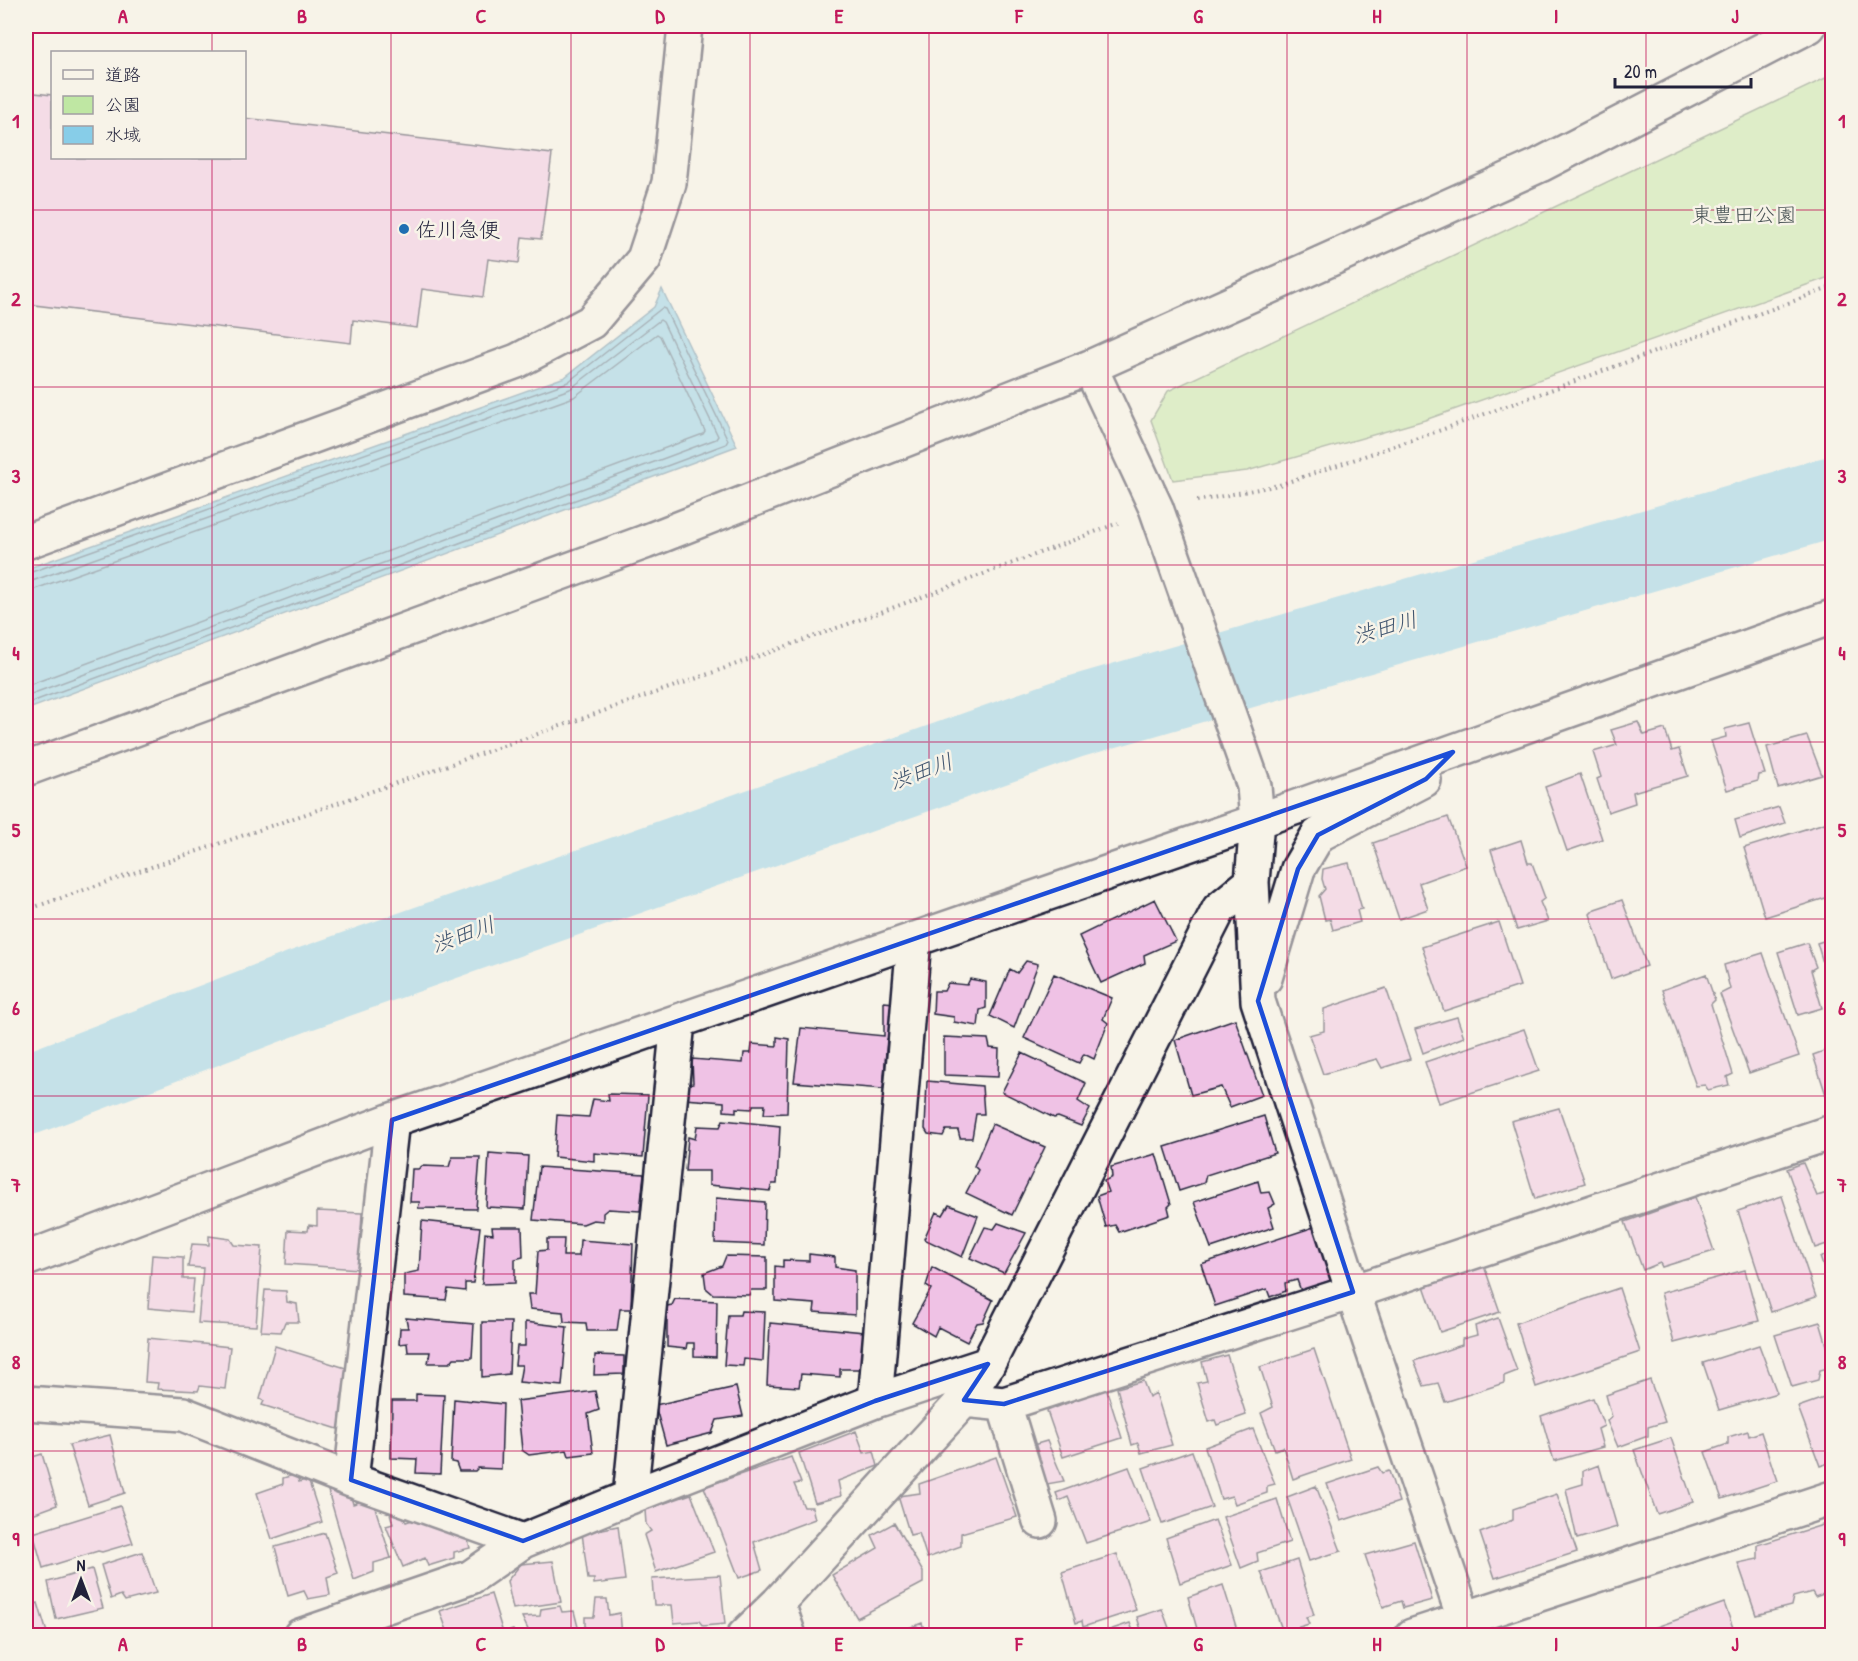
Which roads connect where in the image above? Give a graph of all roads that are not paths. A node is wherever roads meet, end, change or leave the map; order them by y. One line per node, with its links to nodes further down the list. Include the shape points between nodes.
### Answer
1 (685, 26): 4 (street, via 669,183 644,259 591,322 517,361)
2 (1809, 26): 3 (street, via 1540,165)
3 (1090, 367): 7 (street, via 645,542); 8 (street, via 1161,522 1254,786)
4 (26, 542)
5 (1833, 617): 6 (street)
6 (1453, 752): 8 (street); 11 (street, via 1426,779 1318,835 1298,869)
7 (26, 769)
8 (1257, 821): 9 (street); 10 (street)
9 (1252, 882): 11 (street); 17 (street, via 1219,909)
10 (914, 939): 12 (street); 19 (street)
11 (1258, 1001): 16 (street)
12 (678, 1022): 13 (street); 23 (street)
13 (392, 1120): 15 (street); 22 (street)
14 (1833, 1132): 16 (street)
15 (26, 1259)
16 (1353, 1292): 21 (street); 28 (street)
17 (988, 1364): 18 (street); 19 (street)
18 (964, 1400): 21 (street); 27 (street)
19 (875, 1401): 23 (street)
20 (26, 1403): 22 (street, via 183,1414)
21 (1004, 1404): 25 (street)
22 (351, 1480): 26 (street)
23 (630, 1497): 26 (street)
24 (1833, 1498): 28 (street)
25 (1040, 1521)
26 (523, 1541): 29 (street, via 471,1577)
27 (778, 1603): 30 (street); 31 (street)
28 (1468, 1627): 32 (street)
29 (300, 1635)
30 (744, 1635)
31 (789, 1635)
32 (1412, 1635)

